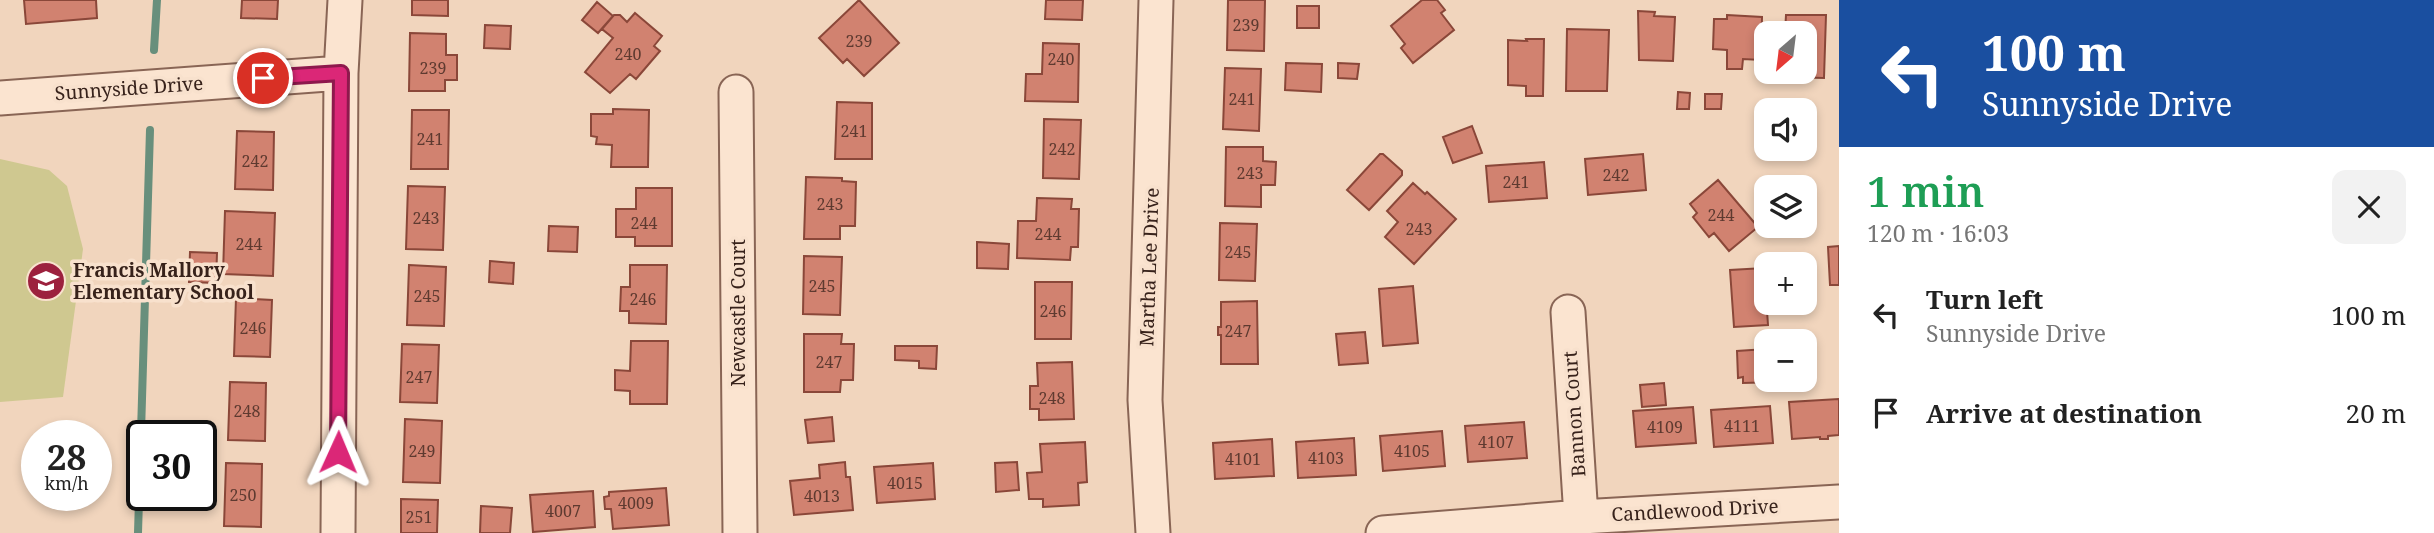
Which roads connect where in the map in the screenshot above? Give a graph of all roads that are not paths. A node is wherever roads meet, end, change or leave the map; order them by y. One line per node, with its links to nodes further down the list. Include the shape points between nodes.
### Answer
1 (345, 0): 3 (street)
2 (1156, 0): 11 (street, Martha Lee Drive, via 1145,400)
3 (341, 73): 5 (street, Sunnyside Drive); 9 (street)
4 (736, 92): 10 (street, Newcastle Court)
5 (0, 97)
6 (1567, 312): 8 (street, Bannon Court)
7 (1839, 502): 8 (street, Candlewood Drive)
8 (1581, 517): 12 (street, Candlewood Drive)
9 (338, 533)
10 (740, 533)
11 (1153, 533)
12 (1383, 533)

